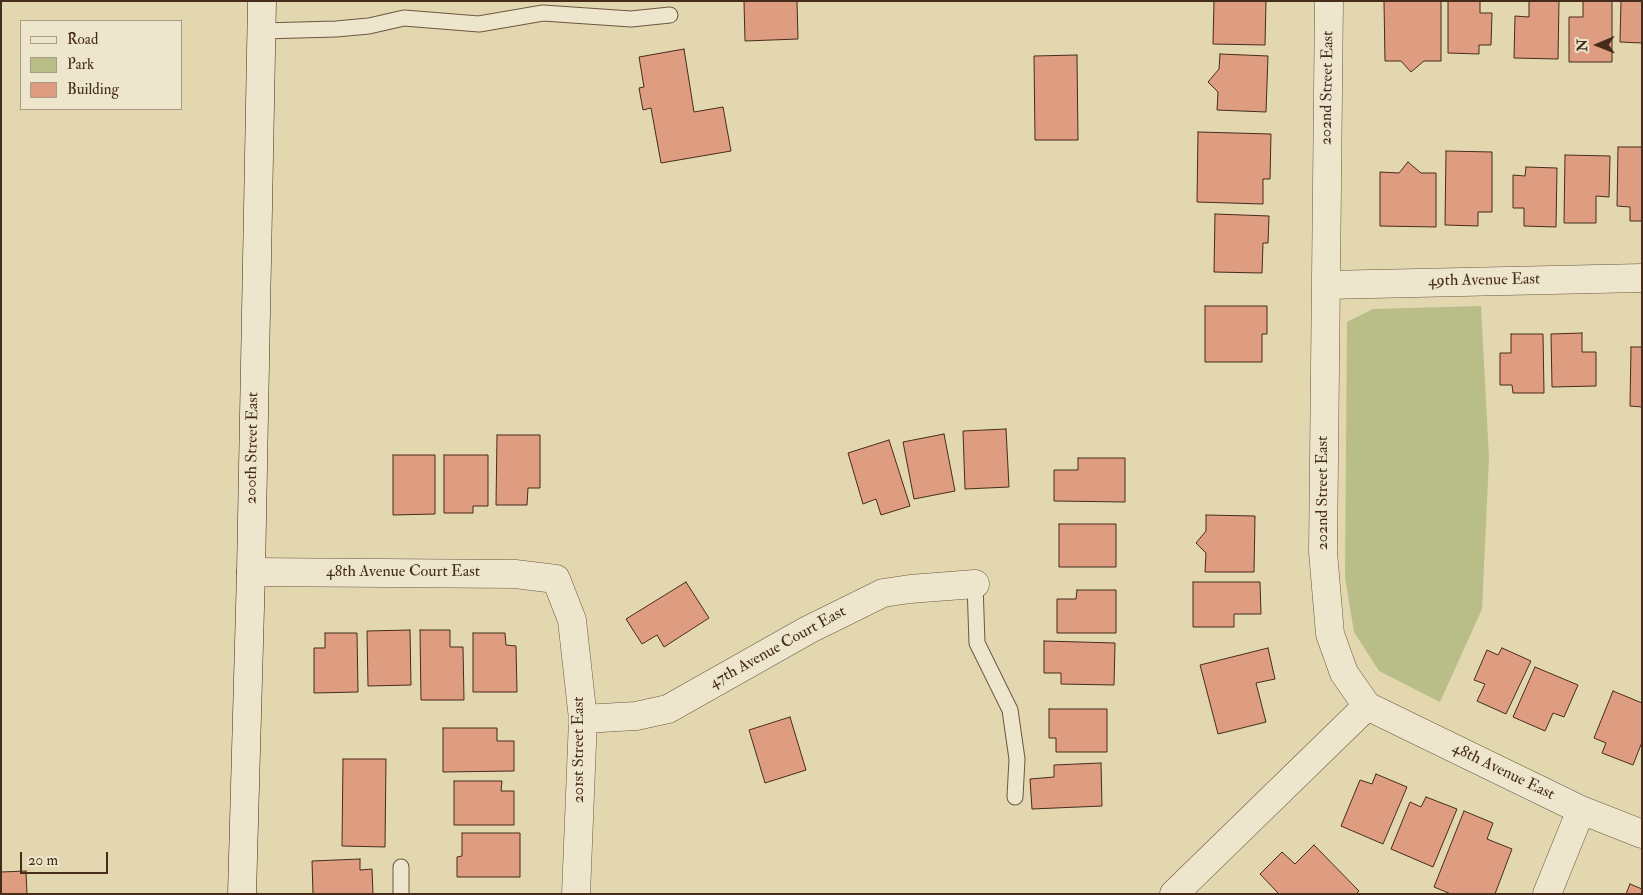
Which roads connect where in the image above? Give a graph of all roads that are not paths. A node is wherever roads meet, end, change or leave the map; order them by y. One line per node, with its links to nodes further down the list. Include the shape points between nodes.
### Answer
1 (262, 1): 4 (street, 200th Street East)
2 (1329, 1): 6 (street, 202nd Street East)
3 (670, 15): 4 (lane, via 630,19 543,13 479,24 404,18 353,28)
4 (262, 31): 7 (street, 200th Street East)
5 (1642, 278): 6 (street, 49th Avenue East)
6 (1326, 284): 10 (street, 202nd Street East, via 1323,552 1330,634 1344,673)
7 (251, 572): 8 (street, 48th Avenue Court East, via 515,574); 16 (street, 200th Street East)
8 (556, 579): 11 (street, 201st Street East, via 572,620)
9 (975, 584): 11 (street, 47th Avenue Court East, via 883,593 808,630 668,709 636,716); 12 (lane, via 977,643 1010,710 1017,759)
10 (1367, 706): 13 (street, 48th Avenue East); 19 (street)
11 (583, 719): 18 (street, 201st Street East)
12 (1015, 797)
13 (1581, 810): 14 (street, 48th Avenue East); 20 (street)
14 (1642, 834)
15 (401, 867): 17 (lane)
16 (242, 894)
17 (401, 894)
18 (576, 894)
19 (1174, 894)
20 (1547, 894)

